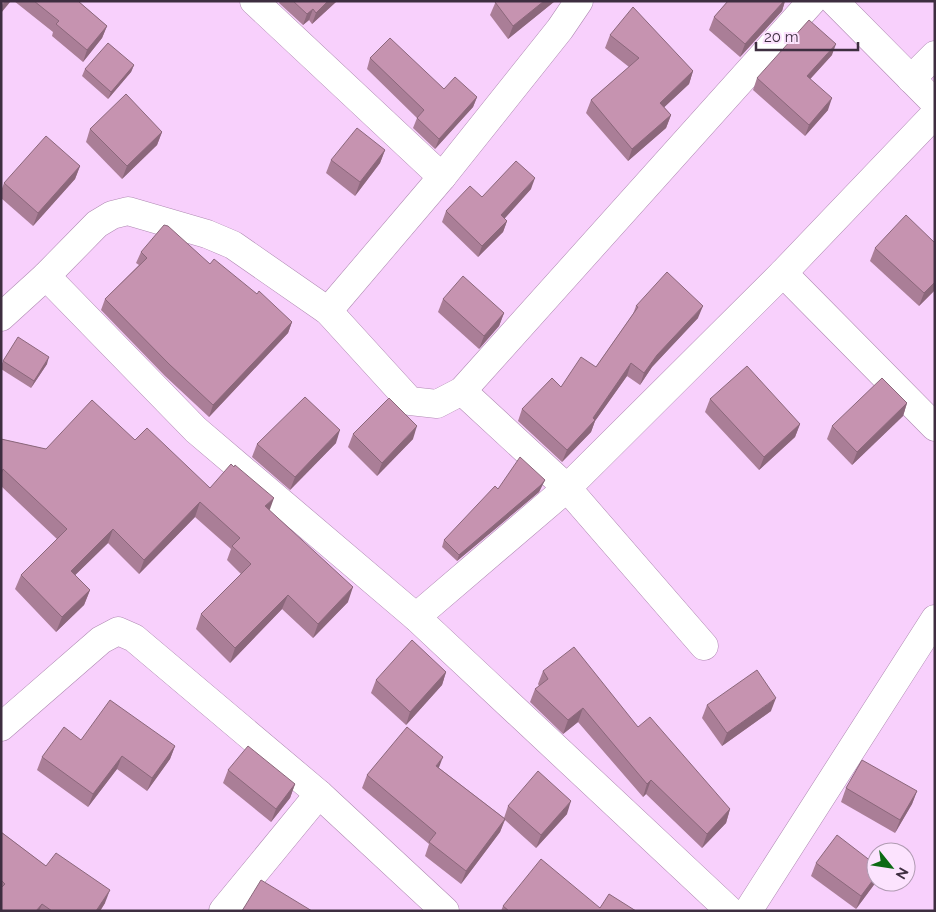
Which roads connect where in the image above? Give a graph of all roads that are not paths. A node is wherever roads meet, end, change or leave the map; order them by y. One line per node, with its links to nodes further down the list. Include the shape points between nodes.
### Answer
1 (254, 1): 9 (street)
2 (579, 1): 9 (street)
3 (812, 1): 14 (street)
4 (834, 1): 6 (street)
5 (935, 55): 6 (street)
6 (911, 79): 7 (street)
7 (935, 103)
8 (935, 114): 10 (street)
9 (442, 178): 12 (street)
10 (783, 273): 15 (street); 16 (street)
11 (46, 276): 12 (street, via 97,224 112,215 128,212 207,234 233,245); 13 (street); 17 (street, via 196,430)
12 (328, 311): 14 (street, via 410,401 437,404)
13 (1, 317)
14 (462, 391): 16 (street)
15 (935, 427)
16 (566, 488): 17 (street); 19 (street)
17 (416, 617): 24 (street)
18 (935, 619): 25 (street)
19 (704, 646)
20 (1, 727): 21 (street, via 101,640 118,631 134,638)
21 (320, 794): 22 (street); 23 (street)
22 (223, 911)
23 (445, 911)
24 (730, 911)
25 (748, 911)

